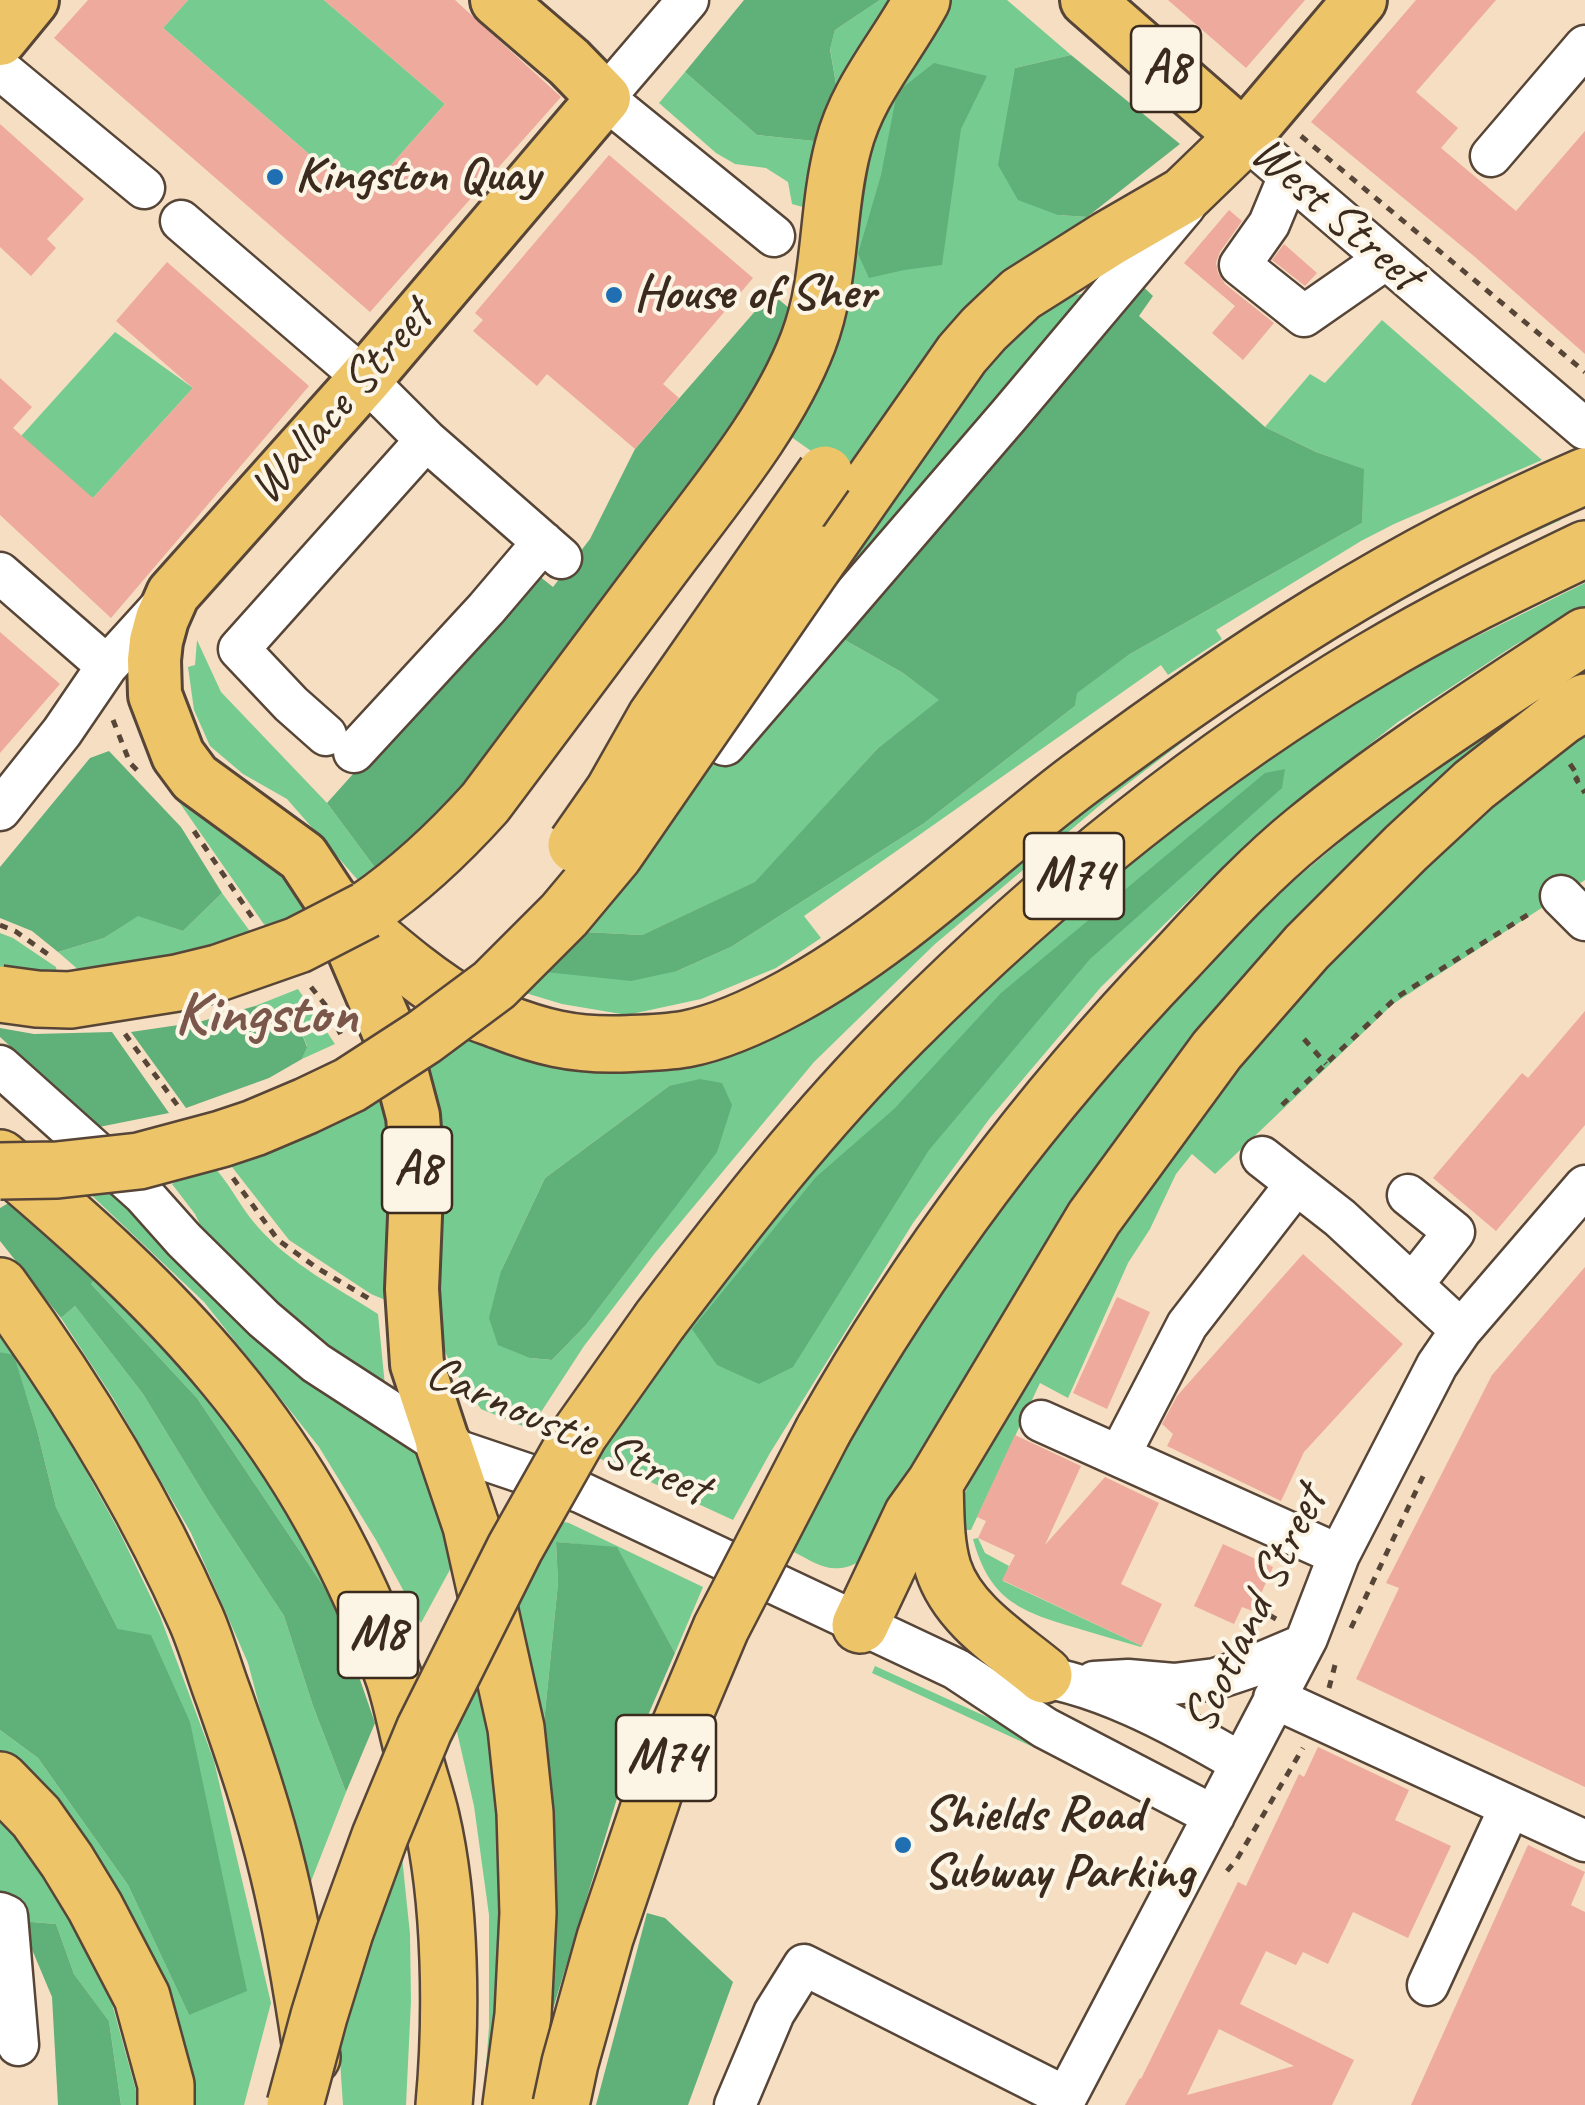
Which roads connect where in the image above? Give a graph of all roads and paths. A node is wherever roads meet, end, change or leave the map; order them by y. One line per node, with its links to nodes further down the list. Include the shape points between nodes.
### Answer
1 (32, 0): 7 (main road)
2 (496, 0): 10 (main road)
3 (688, 0): 10 (street, Wallace Street)
4 (922, 0): 33 (highway, via 865,91 843,146 808,342 766,422 452,840 394,890)
5 (1087, 0): 11 (main road, West Street / A8)
6 (1360, 0): 11 (main road, A8)
7 (0, 39)
8 (1585, 46): 12 (street)
9 (0, 69): 14 (street)
10 (604, 98): 16 (street); 19 (main road, Wallace Street / A8)
11 (1256, 124): 13 (street, West Street); 18 (path, via 1334,162); 29 (street); 40 (highway, bridge, via 1184,194 1021,294 984,329 615,854 564,915 494,985 424,1037)
12 (1491, 156)
13 (1289, 176): 17 (street, West Street); 17 (street, via 1269,224 1240,265 1304,316)
14 (144, 188)
15 (181, 222): 19 (street)
16 (774, 236)
17 (1386, 258): 20 (street, West Street)
18 (1585, 372)
19 (365, 379): 21 (street); 25 (main road, Wallace Street / A8)
20 (1585, 429)
21 (426, 440): 21 (street, via 239,648 291,704 340,743 552,550)
22 (1585, 476): 33 (highway, M74, via 1411,559 1299,625 1077,782 856,959 725,1028 652,1043 568,1042 529,1033 476,1012 416,974)
23 (1585, 549): 72 (highway, M74, bridge, via 1370,660 1172,795 902,1032 748,1204 580,1433 515,1548 424,1730 380,1836)
24 (0, 573): 27 (street)
25 (173, 594): 27 (street, Wallace Street); 33 (main road, A8, via 154,660 155,695 178,755 194,778 303,857)
26 (1585, 636): 76 (highway, M74, bridge, via 1422,743 1304,833 1209,924 1023,1132 902,1299 822,1431 721,1628 664,1763 605,1938)
27 (107, 666): 32 (street, Wallace Street)
28 (1585, 702): 54 (highway, via 1474,786 1406,848 1217,1050 1094,1218)
29 (725, 745)
30 (1567, 761): 31 (path)
31 (1585, 793)
32 (0, 810)
33 (350, 907): 35 (highway, bridge, via 280,951 218,973 70,1000); 40 (highway, bridge, via 424,892 501,834 806,460 613,792 563,862 500,932); 51 (main road, A8, via 413,1116 417,1364)
34 (1563, 907): 37 (path, via 1397,997)
35 (0, 994)
36 (1304, 1039): 37 (path)
37 (1326, 1064): 39 (path)
38 (0, 1066): 51 (street, Carnoustie Street, via 143,1194 264,1319 316,1363)
39 (1282, 1105)
40 (306, 1106): 43 (highway, bridge, via 139,1162)
41 (1262, 1157): 44 (street)
42 (0, 1158): 74 (highway, M8, via 137,1282 226,1377 289,1465 345,1561 396,1682 432,1820 448,1983)
43 (0, 1170)
44 (1296, 1184): 47 (street); 52 (street, via 1187,1325)
45 (1585, 1186): 49 (street, Scotland Street)
46 (1408, 1195): 47 (street, via 1454,1232)
47 (1412, 1285): 49 (street)
48 (0, 1286): 73 (highway, via 106,1448 196,1620 279,1873 304,1998)
49 (1461, 1330): 55 (street, Scotland Street)
50 (1041, 1421): 52 (street)
51 (444, 1446): 57 (street, Carnoustie Street, via 580,1492); 75 (highway, via 472,1526 516,1728 525,1813 524,2015)
52 (1119, 1456): 55 (street)
53 (1425, 1471): 56 (path)
54 (936, 1482): 57 (highway, via 912,1515); 60 (highway, via 937,1538 958,1598)
55 (1339, 1554): 58 (street, Scotland Street)
56 (1385, 1558)
57 (860, 1625): 59 (street, Carnoustie Street)
58 (1303, 1646): 60 (street, Carnoustie Street, via 1215,1679); 61 (street, Scotland Street)
59 (956, 1670): 60 (street, Carnoustie Street); 65 (street, Carnoustie Street, via 1045,1728)
60 (1057, 1680): 62 (street, Carnoustie Street, via 1136,1707)
61 (1274, 1698): 62 (street, Scotland Street); 64 (street)
62 (1241, 1763): 65 (street, Scotland Street)
63 (0, 1780): 71 (highway, via 67,1860 142,1997)
64 (1510, 1807): 66 (street); 68 (street)
65 (1214, 1816): 70 (street, Scotland Street, via 1113,2043)
66 (1585, 1841)
67 (0, 1913): 69 (street, via 7,1916)
68 (1428, 1985)
69 (18, 2046)
70 (1064, 2101): 77 (street, via 804,1965 774,2014)
71 (166, 2105)
72 (295, 2105)
73 (316, 2105)
74 (444, 2105)
75 (511, 2105)
76 (561, 2105)
77 (735, 2105)

